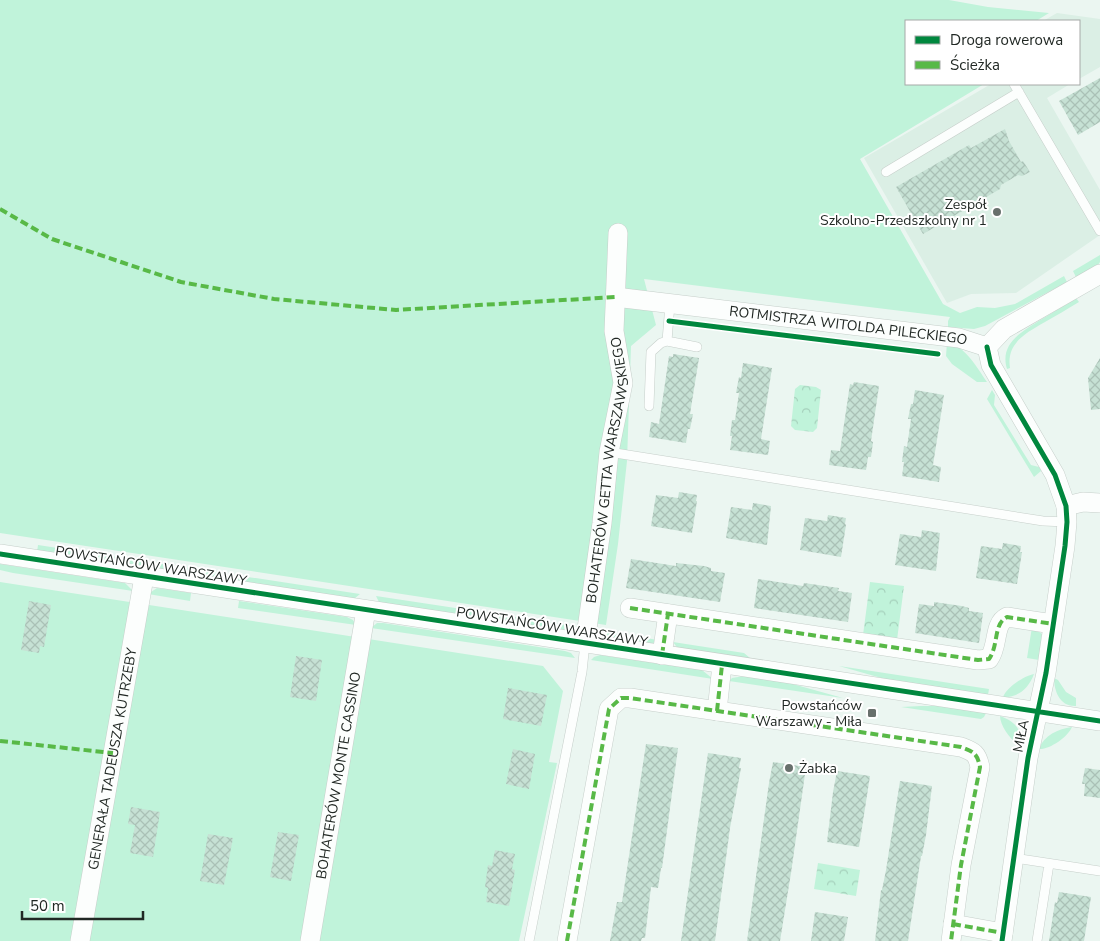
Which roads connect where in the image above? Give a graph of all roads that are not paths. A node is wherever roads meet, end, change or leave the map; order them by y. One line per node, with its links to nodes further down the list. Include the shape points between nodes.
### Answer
1 (1016, 88): 2 (lane); 3 (lane)
2 (886, 172)
3 (1100, 231)
4 (618, 233): 6 (street, BOHATERÓW GETTA WARSZAWSKIEGO)
5 (1100, 274): 10 (street, via 1004,329)
6 (615, 298): 7 (street, ROTMISTRZA WITOLDA PILECKIEGO); 12 (street, BOHATERÓW GETTA WARSZAWSKIEGO, via 614,331 623,383)
7 (670, 304): 8 (lane); 10 (street, ROTMISTRZA WITOLDA PILECKIEGO, via 959,338)
8 (666, 342): 9 (lane); 11 (lane, via 652,352)
9 (697, 347)
10 (987, 347): 14 (street, ROTMISTRZA WITOLDA PILECKIEGO, via 991,364 1055,475)
11 (649, 406)
12 (609, 452): 14 (lane, via 1043,521); 21 (street, BOHATERÓW GETTA WARSZAWSKIEGO)
13 (1100, 503): 14 (street, via 1083,502)
14 (1066, 514): 20 (street, MIŁA, via 1065,546)
15 (0, 554): 16 (street, POWSTAŃCÓW WARSZAWY)
16 (144, 577): 18 (street, POWSTAŃCÓW WARSZAWY); 32 (street, GENERAŁA TADEUSZA KUTRZEBY)
17 (630, 608): 19 (street)
18 (366, 610): 21 (street, POWSTAŃCÓW WARSZAWY); 33 (street, BOHATERÓW MONTE CASSINO)
19 (668, 614): 20 (street, via 978,660 989,660 994,651 998,625 1007,617); 22 (street)
20 (1053, 624): 25 (street, MIŁA)
21 (585, 644): 22 (street, POWSTAŃCÓW WARSZAWY); 34 (lane, BOHATERÓW GETTA WARSZAWSKIEGO)
22 (662, 655): 23 (street, POWSTAŃCÓW WARSZAWY)
23 (722, 665): 24 (street); 25 (street, POWSTAŃCÓW WARSZAWY)
24 (717, 711): 30 (street, via 961,746 973,751 980,768); 35 (street, via 630,698 621,698 610,708)
25 (1038, 712): 26 (street, POWSTAŃCÓW WARSZAWY); 27 (street, MIŁA)
26 (1100, 721)
27 (1014, 858): 28 (lane); 31 (street, MIŁA)
28 (1049, 864): 29 (lane); 36 (lane)
29 (1100, 871)
30 (952, 932): 31 (street)
31 (1003, 937)
32 (80, 941)
33 (310, 941)
34 (529, 941)
35 (567, 941)
36 (1037, 941)

